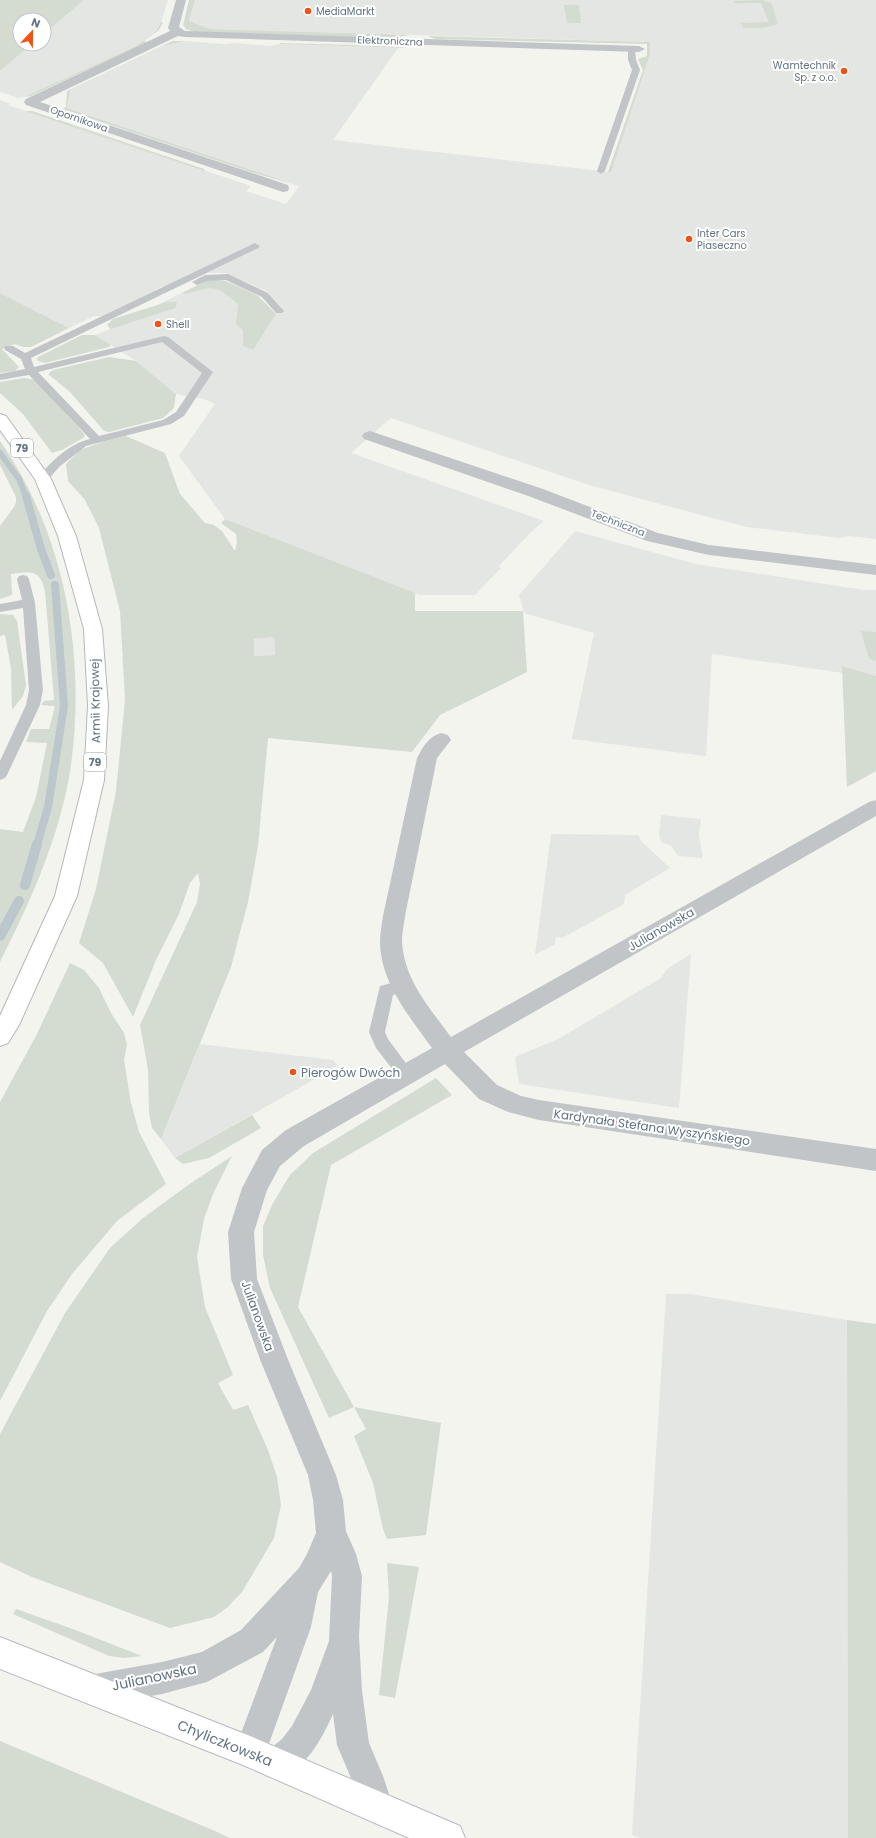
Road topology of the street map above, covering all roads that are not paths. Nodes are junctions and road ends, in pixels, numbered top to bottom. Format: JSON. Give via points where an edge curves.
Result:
{"nodes":[{"id":1,"x":181,"y":0,"type":"edge"},
{"id":2,"x":177,"y":32,"type":"junction"},
{"id":3,"x":635,"y":48,"type":"joint"},
{"id":4,"x":600,"y":171,"type":"dead end"},
{"id":5,"x":283,"y":188,"type":"dead end"},
{"id":6,"x":255,"y":246,"type":"dead end"},
{"id":7,"x":140,"y":302,"type":"junction"},
{"id":8,"x":279,"y":311,"type":"dead end"},
{"id":9,"x":9,"y":348,"type":"dead end"},
{"id":10,"x":25,"y":357,"type":"junction"},
{"id":11,"x":31,"y":371,"type":"junction"},
{"id":12,"x":0,"y":377,"type":"edge"},
{"id":13,"x":0,"y":419,"type":"edge"},
{"id":14,"x":370,"y":436,"type":"dead end"},
{"id":15,"x":96,"y":439,"type":"junction"},
{"id":16,"x":43,"y":479,"type":"junction"},
{"id":17,"x":876,"y":570,"type":"edge"},
{"id":18,"x":23,"y":579,"type":"dead end"},
{"id":19,"x":30,"y":603,"type":"junction"},
{"id":20,"x":0,"y":608,"type":"edge"},
{"id":21,"x":441,"y":740,"type":"dead end"},
{"id":22,"x":0,"y":775,"type":"edge"},
{"id":23,"x":876,"y":807,"type":"edge"},
{"id":24,"x":403,"y":986,"type":"junction"},
{"id":25,"x":0,"y":1036,"type":"edge"},
{"id":26,"x":447,"y":1050,"type":"junction"},
{"id":27,"x":406,"y":1074,"type":"junction"},
{"id":28,"x":876,"y":1160,"type":"edge"},
{"id":29,"x":331,"y":1533,"type":"junction"},
{"id":30,"x":304,"y":1585,"type":"junction"},
{"id":31,"x":344,"y":1636,"type":"junction"},
{"id":32,"x":0,"y":1653,"type":"edge"},
{"id":33,"x":95,"y":1690,"type":"junction"},
{"id":34,"x":263,"y":1758,"type":"junction"},
{"id":35,"x":376,"y":1806,"type":"junction"},
{"id":36,"x":448,"y":1838,"type":"edge"}],
"edges":[{"from":1,"to":2,"type":"street","via":[[172,28]]},
{"from":2,"to":3,"type":"street","name":"Elektroniczna","via":[[199,35]]},
{"from":2,"to":5,"type":"street","name":"Opornikowa","via":[[30,102]]},
{"from":3,"to":4,"type":"lane","via":[[632,60],[636,70]]},
{"from":6,"to":7,"type":"lane"},
{"from":7,"to":8,"type":"lane","via":[[161,299],[205,278],[217,276],[237,281],[265,295]]},
{"from":7,"to":10,"type":"lane"},
{"from":9,"to":10,"type":"lane"},
{"from":10,"to":11,"type":"lane"},
{"from":11,"to":12,"type":"lane"},
{"from":11,"to":15,"type":"lane"},
{"from":11,"to":15,"type":"lane","via":[[164,339],[208,372],[180,414],[167,422]]},
{"from":13,"to":16,"type":"main road","name":"Armii Krajowej","number":"79"},
{"from":14,"to":17,"type":"street","name":"Techniczna","via":[[537,493],[653,537],[709,550]]},
{"from":15,"to":16,"type":"lane","via":[[73,450]]},
{"from":16,"to":25,"type":"main road","name":"Armii Krajowej","number":"79","via":[[67,536],[93,629],[98,706],[94,780],[66,896],[11,1018]]},
{"from":18,"to":19,"type":"lane"},
{"from":19,"to":20,"type":"lane"},
{"from":19,"to":22,"type":"lane","via":[[36,690],[33,705]]},
{"from":21,"to":24,"type":"street","via":[[433,747],[427,758],[394,916],[391,941],[393,957]]},
{"from":23,"to":26,"type":"street","name":"Julianowska"},
{"from":24,"to":26,"type":"street"},
{"from":24,"to":27,"type":"lane","via":[[386,990],[377,1032],[382,1043]]},
{"from":26,"to":27,"type":"street","name":"Julianowska"},
{"from":26,"to":28,"type":"street","name":"Kardynała Stefana Wyszyńskiego","via":[[488,1092],[517,1105]]},
{"from":27,"to":29,"type":"street","name":"Julianowska","via":[[295,1138],[271,1158],[255,1188],[241,1232],[244,1279],[322,1475],[328,1500]]},
{"from":29,"to":30,"type":"street","name":"Julianowska","via":[[318,1565]]},
{"from":29,"to":31,"type":"street","name":"Julianowska","via":[[341,1554],[347,1576]]},
{"from":30,"to":33,"type":"street","name":"Julianowska","via":[[252,1641],[207,1666],[162,1678]]},
{"from":30,"to":34,"type":"street","name":"Julianowska","via":[[301,1607]]},
{"from":31,"to":34,"type":"street","name":"Julianowska","via":[[317,1717],[295,1748]]},
{"from":31,"to":35,"type":"street","name":"Julianowska","via":[[346,1691],[353,1745],[367,1776]]},
{"from":32,"to":33,"type":"main road","name":"Chyliczkowska"},
{"from":33,"to":34,"type":"main road","name":"Chyliczkowska"},
{"from":34,"to":35,"type":"main road","name":"Chyliczkowska"},
{"from":35,"to":36,"type":"main road","name":"Chyliczkowska"}]}
